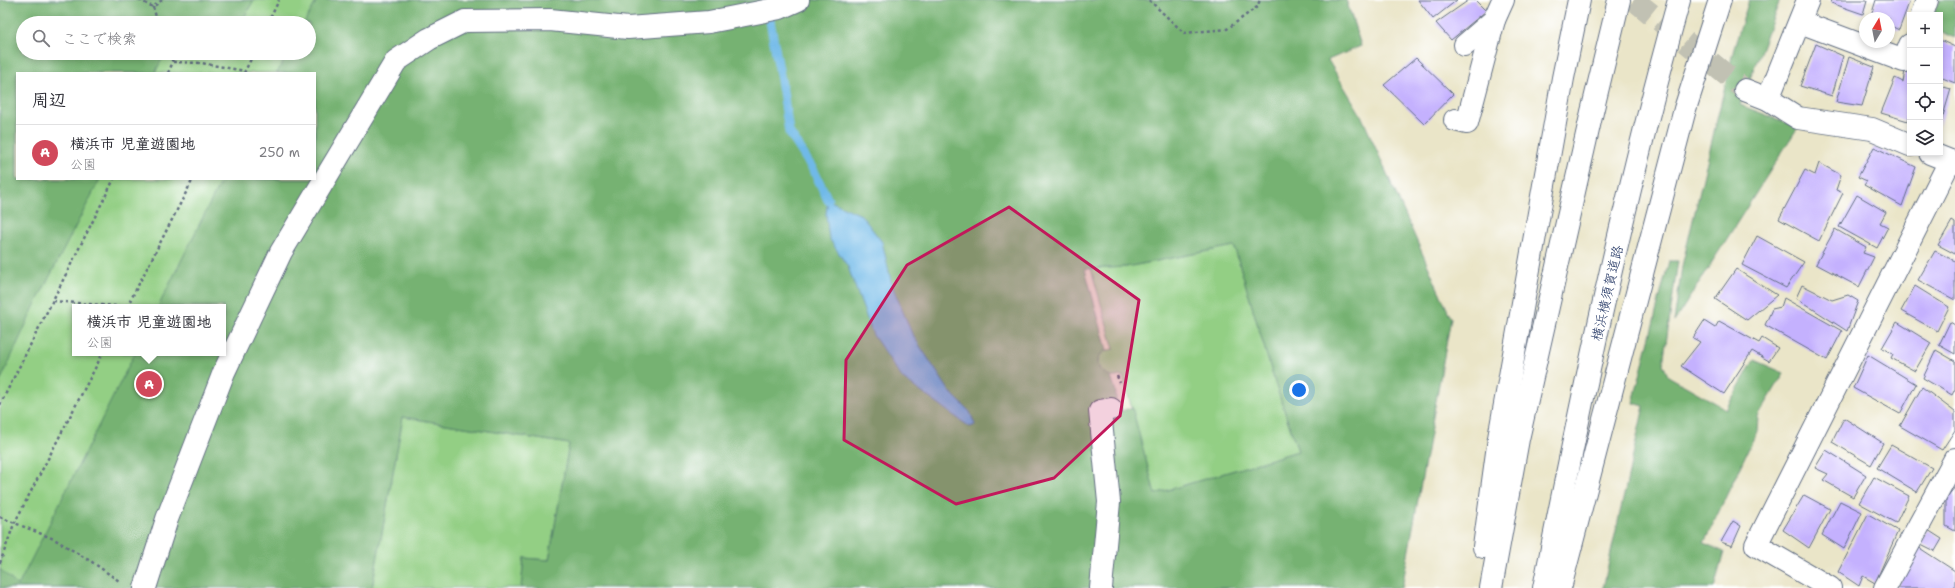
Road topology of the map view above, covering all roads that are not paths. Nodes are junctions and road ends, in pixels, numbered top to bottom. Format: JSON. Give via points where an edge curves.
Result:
{"nodes":[{"id":1,"x":798,"y":0,"type":"edge"},
{"id":2,"x":1503,"y":0,"type":"edge"},
{"id":3,"x":1579,"y":0,"type":"edge"},
{"id":4,"x":1619,"y":0,"type":"edge"},
{"id":5,"x":1679,"y":0,"type":"edge"},
{"id":6,"x":1720,"y":0,"type":"edge"},
{"id":7,"x":1808,"y":0,"type":"edge"},
{"id":8,"x":1927,"y":0,"type":"edge"},
{"id":9,"x":1923,"y":12,"type":"edge"},
{"id":10,"x":1494,"y":20,"type":"junction"},
{"id":11,"x":1800,"y":22,"type":"junction"},
{"id":12,"x":1466,"y":45,"type":"dead end"},
{"id":13,"x":1909,"y":48,"type":"edge"},
{"id":14,"x":1745,"y":90,"type":"tunnel mouth"},
{"id":15,"x":1768,"y":99,"type":"junction"},
{"id":16,"x":1455,"y":120,"type":"dead end"},
{"id":17,"x":1907,"y":144,"type":"edge"},
{"id":18,"x":1937,"y":156,"type":"edge"},
{"id":19,"x":1952,"y":162,"type":"edge"},
{"id":20,"x":1111,"y":409,"type":"dead end"},
{"id":21,"x":1955,"y":459,"type":"edge"},
{"id":22,"x":145,"y":588,"type":"edge"},
{"id":23,"x":1101,"y":588,"type":"edge"},
{"id":24,"x":1479,"y":588,"type":"edge"},
{"id":25,"x":1491,"y":588,"type":"edge"},
{"id":26,"x":1544,"y":588,"type":"edge"},
{"id":27,"x":1560,"y":588,"type":"edge"},
{"id":28,"x":1830,"y":588,"type":"edge"},
{"id":29,"x":1885,"y":588,"type":"edge"}],
"edges":[{"from":1,"to":22,"type":"main road","via":[[780,8],[709,22],[628,28],[550,20],[465,21],[429,39],[396,61],[278,259],[224,372],[167,519]]},
{"from":2,"to":10,"type":"main road"},
{"from":3,"to":24,"type":"main road","via":[[1499,438]]},
{"from":4,"to":25,"type":"main road","via":[[1518,439]]},
{"from":5,"to":26,"type":"main road","name":"横浜横須賀道路","via":[[1648,112],[1570,455]]},
{"from":6,"to":27,"type":"main road","via":[[1685,109]]},
{"from":7,"to":11,"type":"main road"},
{"from":8,"to":9,"type":"main road"},
{"from":10,"to":12,"type":"main road"},
{"from":10,"to":16,"type":"main road","via":[[1467,123]]},
{"from":11,"to":13,"type":"main road","via":[[1904,61]]},
{"from":11,"to":15,"type":"main road"},
{"from":14,"to":15,"type":"main road"},
{"from":15,"to":17,"type":"main road","via":[[1798,118],[1872,129]]},
{"from":18,"to":19,"type":"main road"},
{"from":19,"to":28,"type":"main road","via":[[1756,545]]},
{"from":20,"to":23,"type":"main road","via":[[1100,411],[1109,502]]},
{"from":21,"to":29,"type":"main road"}]}
